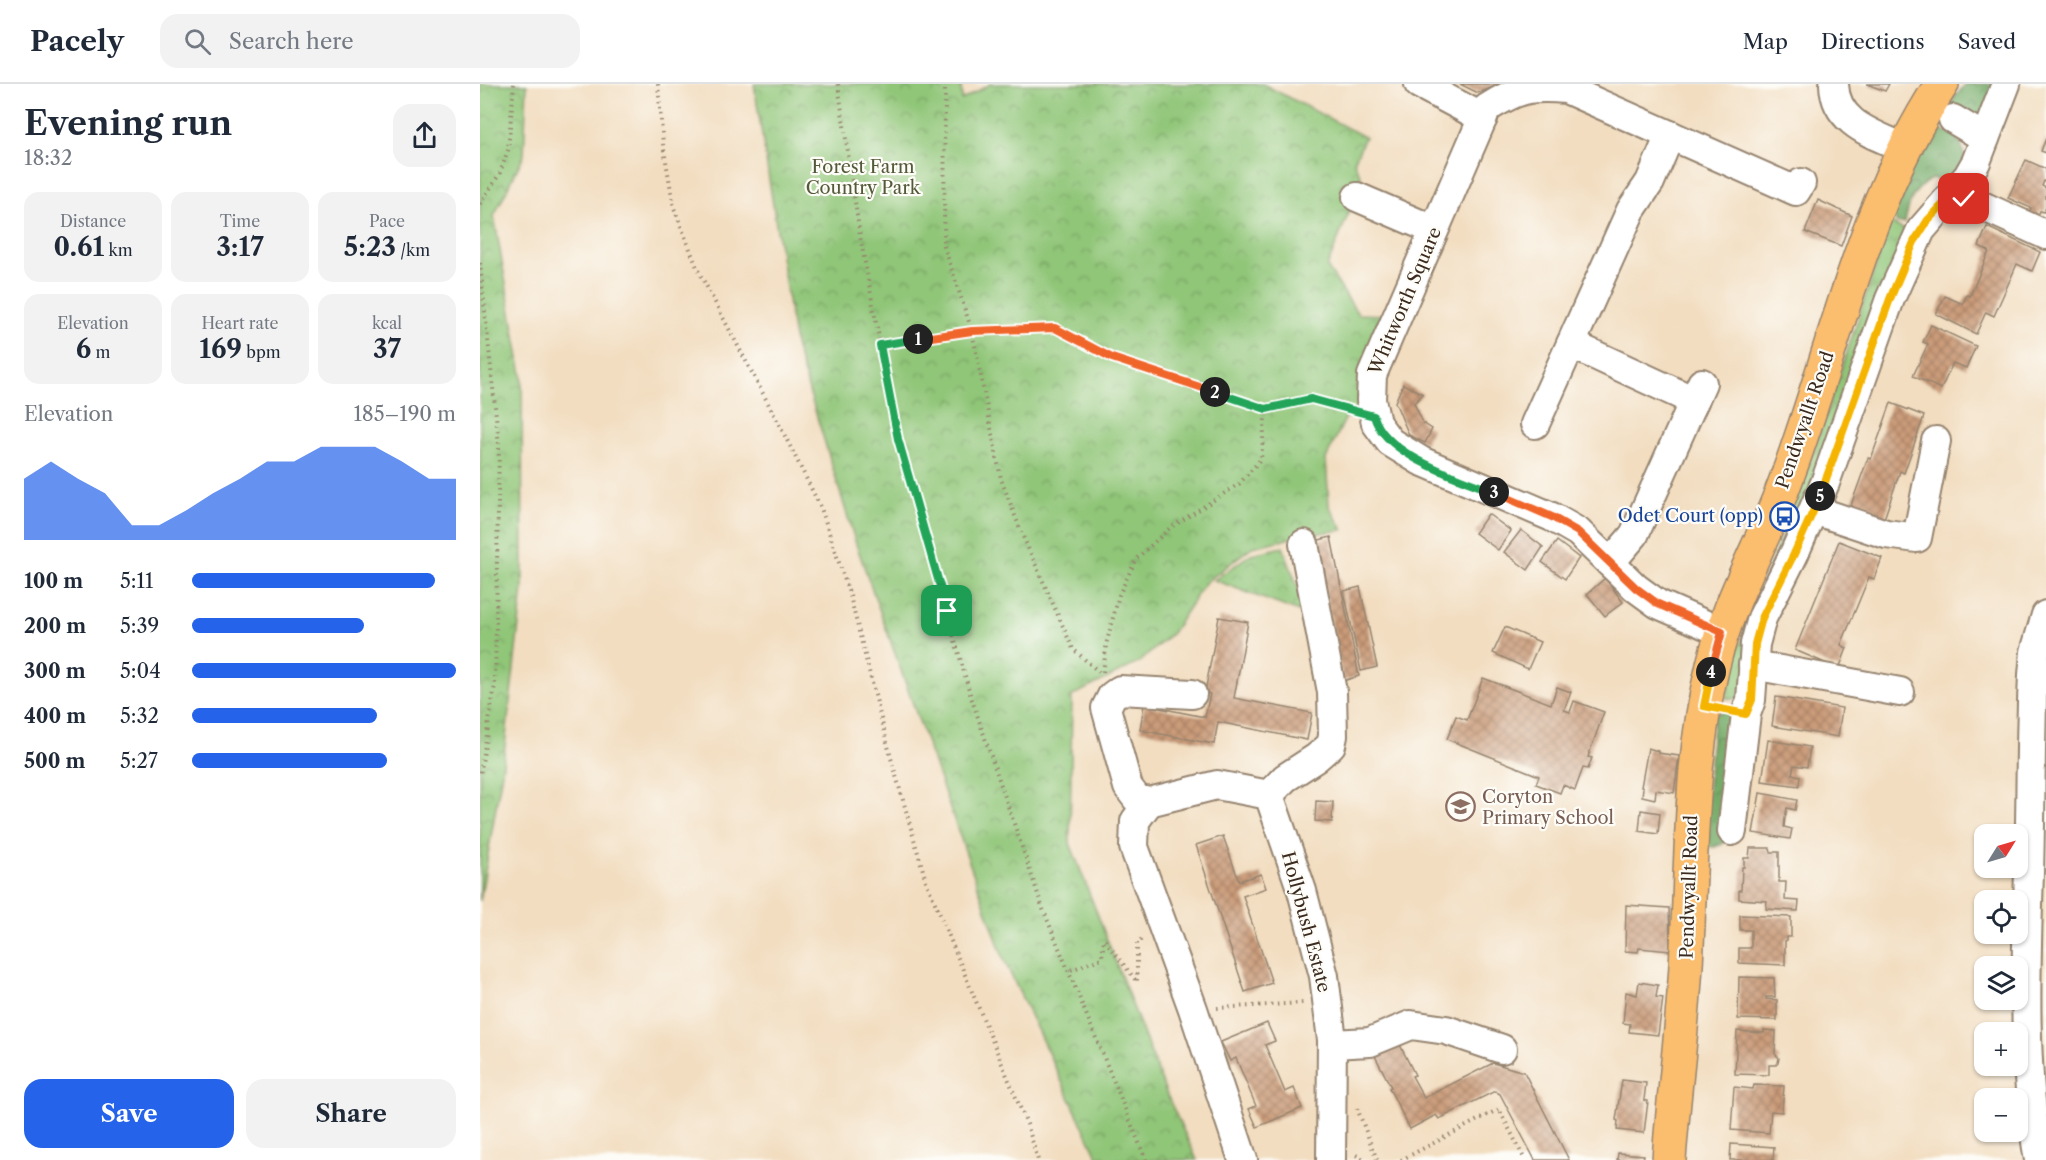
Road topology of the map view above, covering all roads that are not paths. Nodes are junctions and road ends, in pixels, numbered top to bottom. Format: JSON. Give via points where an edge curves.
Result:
{"nodes":[{"id":1,"x":1419,"y":84,"type":"edge"},
{"id":2,"x":1834,"y":84,"type":"edge"},
{"id":3,"x":1942,"y":84,"type":"edge"},
{"id":4,"x":2006,"y":84,"type":"edge"},
{"id":5,"x":1483,"y":118,"type":"junction"},
{"id":6,"x":1953,"y":119,"type":"dead end"},
{"id":7,"x":1670,"y":135,"type":"junction"},
{"id":8,"x":1985,"y":138,"type":"junction"},
{"id":9,"x":1904,"y":148,"type":"junction"},
{"id":10,"x":1800,"y":183,"type":"dead end"},
{"id":11,"x":1954,"y":193,"type":"junction"},
{"id":12,"x":1357,"y":197,"type":"dead end"},
{"id":13,"x":1434,"y":231,"type":"junction"},
{"id":14,"x":2046,"y":235,"type":"edge"},
{"id":15,"x":1571,"y":344,"type":"junction"},
{"id":16,"x":1535,"y":424,"type":"dead end"},
{"id":17,"x":1936,"y":441,"type":"dead end"},
{"id":18,"x":1814,"y":510,"type":"junction"},
{"id":19,"x":1304,"y":544,"type":"dead end"},
{"id":20,"x":1610,"y":563,"type":"junction"},
{"id":21,"x":2046,"y":615,"type":"edge"},
{"id":22,"x":1722,"y":632,"type":"junction"},
{"id":23,"x":1753,"y":664,"type":"junction"},
{"id":24,"x":1900,"y":692,"type":"dead end"},
{"id":25,"x":1192,"y":694,"type":"dead end"},
{"id":26,"x":1704,"y":706,"type":"junction"},
{"id":27,"x":1746,"y":714,"type":"junction"},
{"id":28,"x":1269,"y":795,"type":"junction"},
{"id":29,"x":1149,"y":802,"type":"junction"},
{"id":30,"x":1732,"y":831,"type":"dead end"},
{"id":31,"x":2037,"y":927,"type":"edge"},
{"id":32,"x":1332,"y":1044,"type":"junction"},
{"id":33,"x":1502,"y":1049,"type":"dead end"},
{"id":34,"x":1243,"y":1160,"type":"edge"},
{"id":35,"x":1331,"y":1160,"type":"edge"},
{"id":36,"x":1669,"y":1160,"type":"edge"},
{"id":37,"x":2039,"y":1160,"type":"edge"}],
"edges":[{"from":1,"to":5,"type":"street"},
{"from":2,"to":9,"type":"street","via":[[1834,93],[1847,118]]},
{"from":3,"to":9,"type":"main road","name":"Pendwyallt Road"},
{"from":4,"to":8,"type":"street"},
{"from":5,"to":7,"type":"street","name":"Whitworth Square","via":[[1487,108],[1505,97],[1534,87],[1566,89]]},
{"from":5,"to":13,"type":"street","name":"Whitworth Square"},
{"from":6,"to":8,"type":"street"},
{"from":7,"to":10,"type":"street","name":"Whitworth Square","via":[[1796,191]]},
{"from":7,"to":15,"type":"street","via":[[1650,182],[1631,210]]},
{"from":8,"to":11,"type":"street","via":[[1972,169]]},
{"from":9,"to":22,"type":"main road","name":"Pendwyallt Road","via":[[1864,243],[1791,467]]},
{"from":11,"to":14,"type":"street"},
{"from":11,"to":18,"type":"street","via":[[1928,220],[1914,242]]},
{"from":12,"to":13,"type":"street"},
{"from":13,"to":20,"type":"street","name":"Whitworth Square","via":[[1372,375],[1371,400],[1376,423],[1390,442],[1421,461],[1578,532]]},
{"from":15,"to":16,"type":"street"},
{"from":15,"to":20,"type":"street","via":[[1698,392],[1634,535]]},
{"from":17,"to":18,"type":"street","via":[[1917,538],[1886,534]]},
{"from":18,"to":23,"type":"street","via":[[1762,618]]},
{"from":19,"to":28,"type":"street","via":[[1332,692],[1333,736],[1331,745],[1285,778]]},
{"from":20,"to":22,"type":"street","name":"Whitworth Square","via":[[1658,604]]},
{"from":21,"to":31,"type":"street","via":[[2033,675]]},
{"from":22,"to":26,"type":"main road","name":"Pendwyallt Road"},
{"from":23,"to":24,"type":"street"},
{"from":23,"to":27,"type":"street","via":[[1752,700]]},
{"from":25,"to":29,"type":"street","via":[[1120,690],[1106,708],[1128,787],[1137,799]]},
{"from":26,"to":27,"type":"street"},
{"from":26,"to":36,"type":"main road","name":"Pendwyallt Road","via":[[1696,765],[1684,1003]]},
{"from":27,"to":30,"type":"street"},
{"from":28,"to":29,"type":"street","via":[[1217,785]]},
{"from":28,"to":32,"type":"street","name":"Hollybush Estate","via":[[1302,891],[1324,976]]},
{"from":29,"to":34,"type":"street","via":[[1135,821],[1134,847]]},
{"from":31,"to":37,"type":"street","via":[[2028,1058]]},
{"from":32,"to":33,"type":"street","via":[[1370,1042],[1412,1025],[1446,1030]]},
{"from":32,"to":35,"type":"street","name":"Hollybush Estate"}]}
